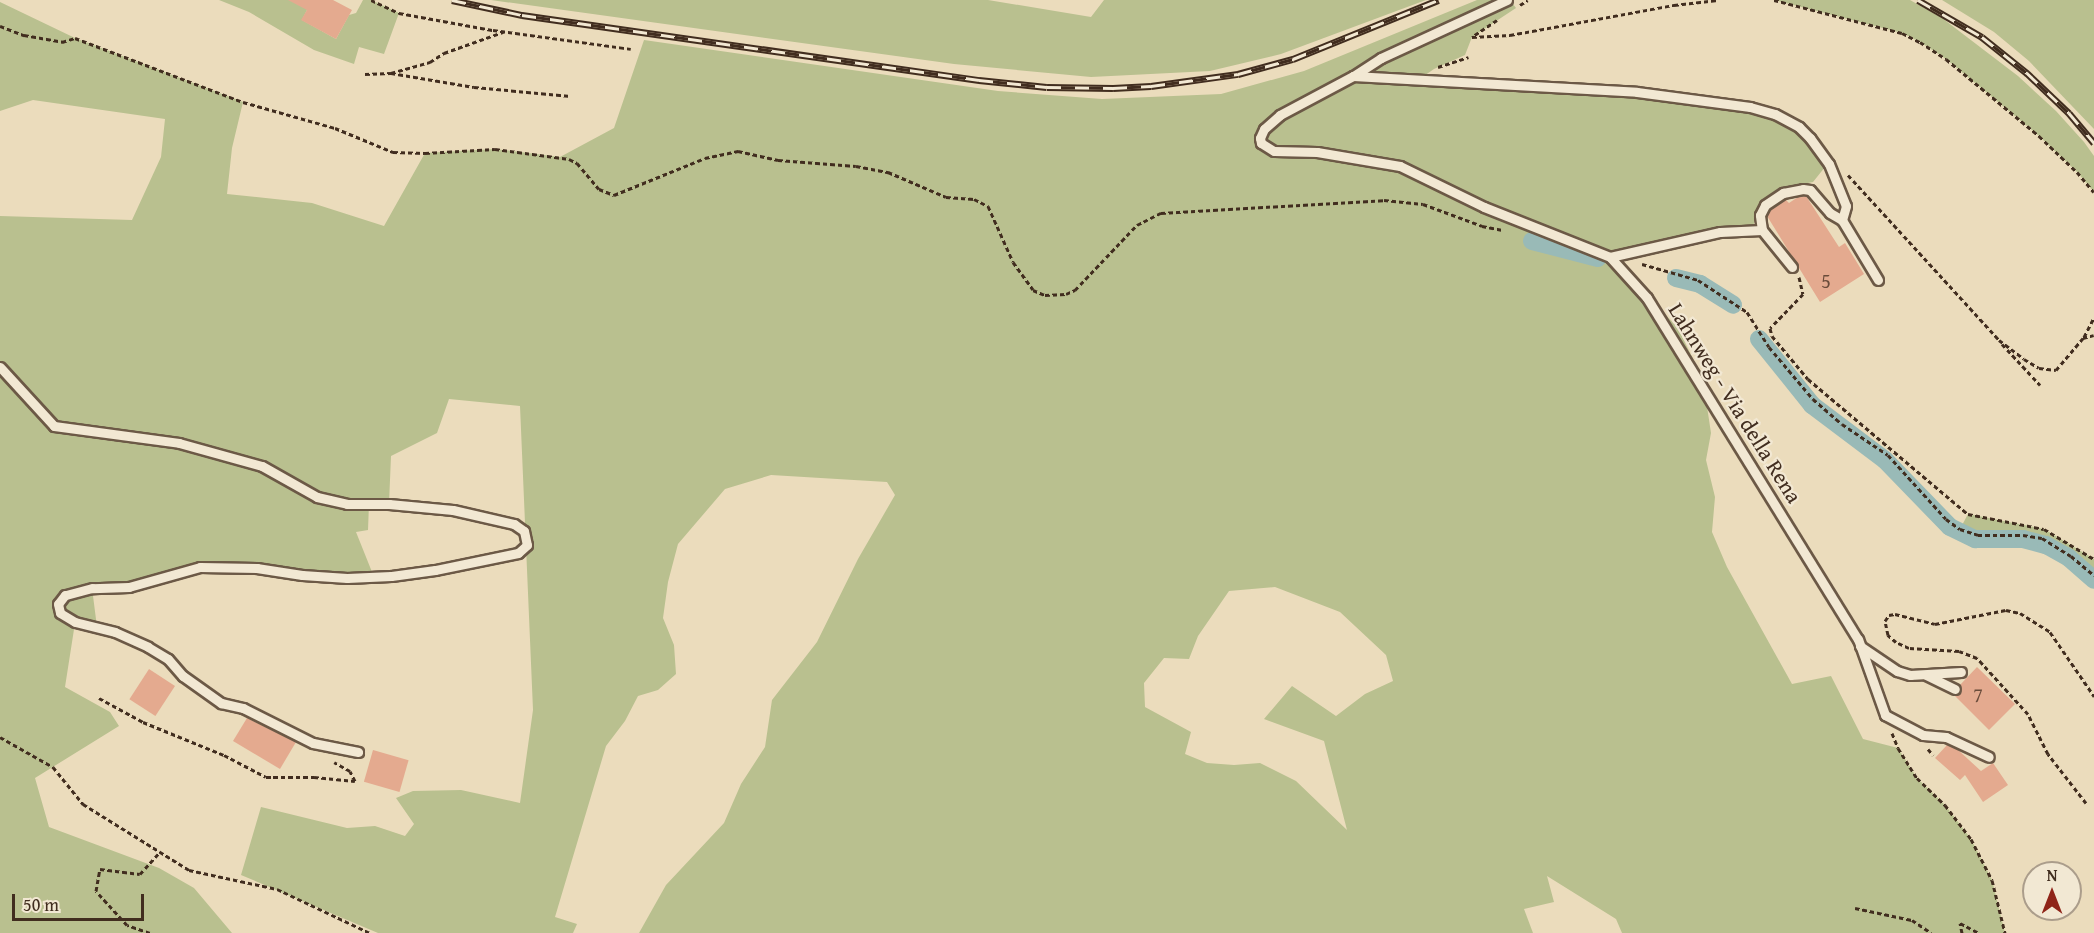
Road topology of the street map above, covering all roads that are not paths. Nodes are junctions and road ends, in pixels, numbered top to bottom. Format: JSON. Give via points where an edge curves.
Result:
{"nodes":[{"id":1,"x":1508,"y":0,"type":"edge"},
{"id":2,"x":1353,"y":76,"type":"junction"},
{"id":3,"x":1842,"y":220,"type":"junction"},
{"id":4,"x":1762,"y":230,"type":"junction"},
{"id":5,"x":1610,"y":257,"type":"junction"},
{"id":6,"x":1792,"y":267,"type":"road end"},
{"id":7,"x":1878,"y":280,"type":"dead end"},
{"id":8,"x":0,"y":367,"type":"edge"},
{"id":9,"x":1860,"y":646,"type":"junction"},
{"id":10,"x":1961,"y":672,"type":"dead end"},
{"id":11,"x":1924,"y":674,"type":"junction"},
{"id":12,"x":1955,"y":689,"type":"dead end"},
{"id":13,"x":358,"y":752,"type":"dead end"},
{"id":14,"x":1989,"y":757,"type":"dead end"}],
"edges":[{"from":1,"to":2,"type":"lane","via":[[1381,58]]},
{"from":2,"to":3,"type":"lane","via":[[1637,92],[1775,114],[1799,127],[1829,164],[1846,206]]},
{"from":2,"to":5,"type":"lane","via":[[1280,115],[1264,129],[1261,143],[1274,151],[1317,152],[1400,166],[1484,207]]},
{"from":3,"to":4,"type":"lane","via":[[1830,213],[1810,190],[1803,189],[1784,193],[1765,205],[1760,215]]},
{"from":3,"to":7,"type":"lane"},
{"from":4,"to":5,"type":"lane","via":[[1720,232]]},
{"from":4,"to":6,"type":"lane"},
{"from":5,"to":9,"type":"lane","name":"Lahnweg - Via della Rena","via":[[1647,298]]},
{"from":8,"to":13,"type":"lane","via":[[54,426],[179,443],[262,466],[317,497],[346,504],[453,510],[514,524],[524,531],[527,545],[518,554],[435,570],[347,578],[257,568],[200,567],[129,587],[83,590],[65,595],[58,604],[60,613],[75,622],[148,646],[221,703],[243,708],[313,743]]},
{"from":9,"to":11,"type":"lane","via":[[1897,671]]},
{"from":9,"to":14,"type":"lane","name":"Lahnweg - Via della Rena","via":[[1886,715],[1923,735],[1946,737]]},
{"from":10,"to":11,"type":"lane"},
{"from":11,"to":12,"type":"lane"}]}
